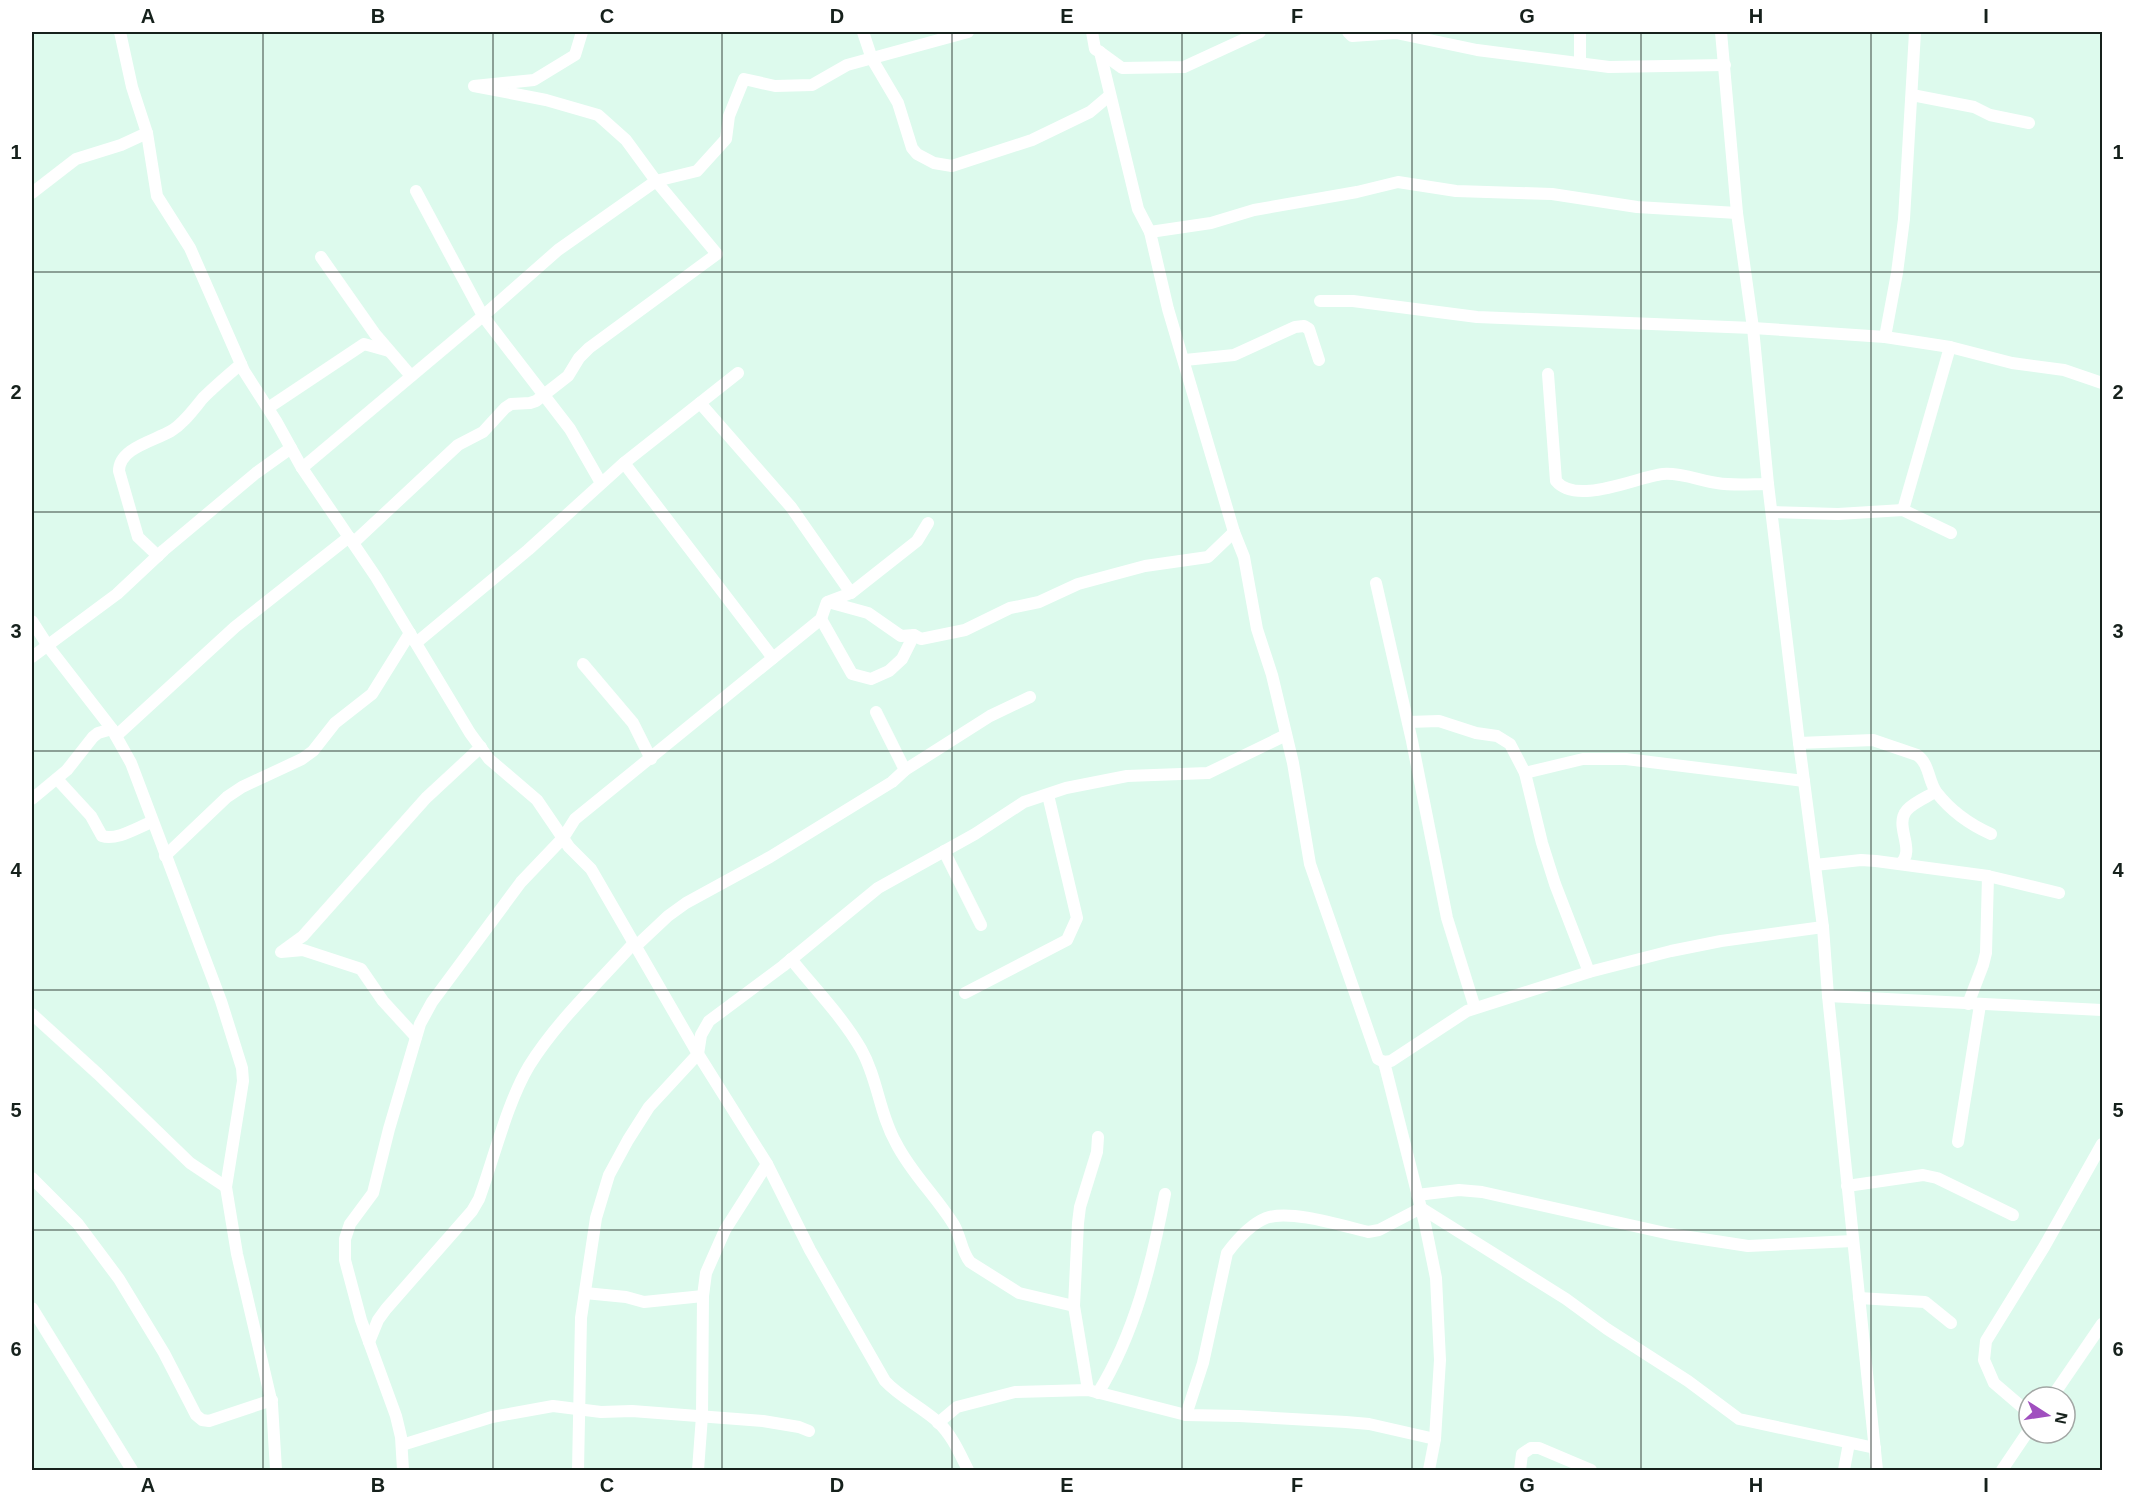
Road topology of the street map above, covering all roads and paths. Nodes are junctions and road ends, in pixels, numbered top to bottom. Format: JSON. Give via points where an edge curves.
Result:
{"nodes":[{"id":1,"x":120,"y":32,"type":"edge"},
{"id":2,"x":582,"y":32,"type":"edge"},
{"id":3,"x":863,"y":32,"type":"edge"},
{"id":4,"x":968,"y":32,"type":"edge"},
{"id":5,"x":1092,"y":32,"type":"edge"},
{"id":6,"x":1260,"y":32,"type":"edge"},
{"id":7,"x":1348,"y":32,"type":"edge"},
{"id":8,"x":1580,"y":32,"type":"edge"},
{"id":9,"x":1721,"y":32,"type":"edge"},
{"id":10,"x":1916,"y":32,"type":"edge"},
{"id":11,"x":1100,"y":52,"type":"junction"},
{"id":12,"x":872,"y":58,"type":"junction"},
{"id":13,"x":1580,"y":63,"type":"junction"},
{"id":14,"x":1725,"y":65,"type":"junction"},
{"id":15,"x":1912,"y":95,"type":"junction"},
{"id":16,"x":1109,"y":96,"type":"junction"},
{"id":17,"x":2029,"y":123,"type":"dead end"},
{"id":18,"x":147,"y":133,"type":"junction"},
{"id":19,"x":656,"y":181,"type":"junction"},
{"id":20,"x":416,"y":191,"type":"dead end"},
{"id":21,"x":32,"y":193,"type":"edge"},
{"id":22,"x":1737,"y":213,"type":"junction"},
{"id":23,"x":1150,"y":232,"type":"junction"},
{"id":24,"x":321,"y":257,"type":"dead end"},
{"id":25,"x":1320,"y":301,"type":"dead end"},
{"id":26,"x":483,"y":316,"type":"junction"},
{"id":27,"x":1753,"y":328,"type":"junction"},
{"id":28,"x":1885,"y":337,"type":"junction"},
{"id":29,"x":1950,"y":347,"type":"junction"},
{"id":30,"x":389,"y":351,"type":"junction"},
{"id":31,"x":1185,"y":360,"type":"junction"},
{"id":32,"x":1319,"y":360,"type":"dead end"},
{"id":33,"x":241,"y":364,"type":"junction"},
{"id":34,"x":738,"y":373,"type":"dead end"},
{"id":35,"x":1548,"y":374,"type":"dead end"},
{"id":36,"x":411,"y":376,"type":"junction"},
{"id":37,"x":2103,"y":383,"type":"edge"},
{"id":38,"x":543,"y":396,"type":"junction"},
{"id":39,"x":700,"y":403,"type":"junction"},
{"id":40,"x":268,"y":408,"type":"junction"},
{"id":41,"x":291,"y":448,"type":"junction"},
{"id":42,"x":624,"y":463,"type":"junction"},
{"id":43,"x":302,"y":468,"type":"junction"},
{"id":44,"x":602,"y":483,"type":"junction"},
{"id":45,"x":1768,"y":484,"type":"junction"},
{"id":46,"x":1903,"y":510,"type":"junction"},
{"id":47,"x":1772,"y":512,"type":"junction"},
{"id":48,"x":928,"y":523,"type":"dead end"},
{"id":49,"x":1234,"y":532,"type":"junction"},
{"id":50,"x":1952,"y":533,"type":"dead end"},
{"id":51,"x":351,"y":540,"type":"junction"},
{"id":52,"x":158,"y":556,"type":"junction"},
{"id":53,"x":1376,"y":583,"type":"dead end"},
{"id":54,"x":851,"y":593,"type":"junction"},
{"id":55,"x":827,"y":602,"type":"junction"},
{"id":56,"x":820,"y":619,"type":"junction"},
{"id":57,"x":32,"y":621,"type":"edge"},
{"id":58,"x":914,"y":635,"type":"junction"},
{"id":59,"x":413,"y":638,"type":"junction"},
{"id":60,"x":47,"y":645,"type":"junction"},
{"id":61,"x":32,"y":657,"type":"edge"},
{"id":62,"x":773,"y":658,"type":"junction"},
{"id":63,"x":583,"y":664,"type":"dead end"},
{"id":64,"x":1030,"y":697,"type":"dead end"},
{"id":65,"x":876,"y":712,"type":"dead end"},
{"id":66,"x":1408,"y":722,"type":"junction"},
{"id":67,"x":114,"y":732,"type":"junction"},
{"id":68,"x":1286,"y":735,"type":"junction"},
{"id":69,"x":1799,"y":743,"type":"junction"},
{"id":70,"x":481,"y":747,"type":"junction"},
{"id":71,"x":651,"y":759,"type":"junction"},
{"id":72,"x":905,"y":770,"type":"junction"},
{"id":73,"x":1525,"y":773,"type":"junction"},
{"id":74,"x":57,"y":779,"type":"junction"},
{"id":75,"x":1804,"y":781,"type":"junction"},
{"id":76,"x":1935,"y":792,"type":"junction"},
{"id":77,"x":1048,"y":795,"type":"junction"},
{"id":78,"x":32,"y":800,"type":"edge"},
{"id":79,"x":153,"y":822,"type":"junction"},
{"id":80,"x":1991,"y":834,"type":"dead end"},
{"id":81,"x":563,"y":838,"type":"junction"},
{"id":82,"x":944,"y":851,"type":"junction"},
{"id":83,"x":165,"y":856,"type":"junction"},
{"id":84,"x":1900,"y":864,"type":"junction"},
{"id":85,"x":1815,"y":865,"type":"junction"},
{"id":86,"x":1988,"y":876,"type":"junction"},
{"id":87,"x":2059,"y":893,"type":"dead end"},
{"id":88,"x":981,"y":925,"type":"dead end"},
{"id":89,"x":1823,"y":927,"type":"junction"},
{"id":90,"x":634,"y":945,"type":"junction"},
{"id":91,"x":790,"y":959,"type":"junction"},
{"id":92,"x":1589,"y":972,"type":"junction"},
{"id":93,"x":965,"y":993,"type":"dead end"},
{"id":94,"x":1828,"y":996,"type":"junction"},
{"id":95,"x":1974,"y":1004,"type":"junction"},
{"id":96,"x":1475,"y":1008,"type":"junction"},
{"id":97,"x":2103,"y":1010,"type":"edge"},
{"id":98,"x":32,"y":1014,"type":"edge"},
{"id":99,"x":416,"y":1037,"type":"junction"},
{"id":100,"x":698,"y":1054,"type":"junction"},
{"id":101,"x":1384,"y":1062,"type":"junction"},
{"id":102,"x":1098,"y":1137,"type":"dead end"},
{"id":103,"x":1958,"y":1142,"type":"dead end"},
{"id":104,"x":2103,"y":1144,"type":"edge"},
{"id":105,"x":767,"y":1164,"type":"junction"},
{"id":106,"x":32,"y":1178,"type":"edge"},
{"id":107,"x":1847,"y":1186,"type":"junction"},
{"id":108,"x":226,"y":1187,"type":"junction"},
{"id":109,"x":1165,"y":1194,"type":"dead end"},
{"id":110,"x":1417,"y":1195,"type":"junction"},
{"id":111,"x":1420,"y":1208,"type":"junction"},
{"id":112,"x":2013,"y":1215,"type":"dead end"},
{"id":113,"x":1853,"y":1241,"type":"junction"},
{"id":114,"x":585,"y":1293,"type":"junction"},
{"id":115,"x":703,"y":1296,"type":"junction"},
{"id":116,"x":1859,"y":1298,"type":"junction"},
{"id":117,"x":1074,"y":1306,"type":"junction"},
{"id":118,"x":32,"y":1308,"type":"edge"},
{"id":119,"x":1951,"y":1323,"type":"dead end"},
{"id":120,"x":2103,"y":1324,"type":"edge"},
{"id":121,"x":369,"y":1342,"type":"junction"},
{"id":122,"x":2060,"y":1385,"type":"edge"},
{"id":123,"x":1093,"y":1392,"type":"junction"},
{"id":124,"x":272,"y":1400,"type":"junction"},
{"id":125,"x":2017,"y":1403,"type":"edge"},
{"id":126,"x":580,"y":1408,"type":"junction"},
{"id":127,"x":1186,"y":1415,"type":"junction"},
{"id":128,"x":702,"y":1416,"type":"junction"},
{"id":129,"x":938,"y":1423,"type":"junction"},
{"id":130,"x":809,"y":1431,"type":"dead end"},
{"id":131,"x":1435,"y":1439,"type":"junction"},
{"id":132,"x":1849,"y":1443,"type":"junction"},
{"id":133,"x":2019,"y":1445,"type":"edge"},
{"id":134,"x":402,"y":1446,"type":"junction"},
{"id":135,"x":1875,"y":1448,"type":"junction"},
{"id":136,"x":132,"y":1470,"type":"edge"},
{"id":137,"x":276,"y":1470,"type":"edge"},
{"id":138,"x":403,"y":1470,"type":"edge"},
{"id":139,"x":578,"y":1470,"type":"edge"},
{"id":140,"x":698,"y":1470,"type":"edge"},
{"id":141,"x":968,"y":1470,"type":"edge"},
{"id":142,"x":1429,"y":1470,"type":"edge"},
{"id":143,"x":1520,"y":1470,"type":"edge"},
{"id":144,"x":1590,"y":1470,"type":"edge"},
{"id":145,"x":1844,"y":1470,"type":"edge"},
{"id":146,"x":1877,"y":1470,"type":"edge"},
{"id":147,"x":2001,"y":1470,"type":"edge"}],
"edges":[{"from":1,"to":18,"type":"street"},
{"from":2,"to":19,"type":"street","via":[[575,55],[534,80],[474,86],[598,115],[626,140]]},
{"from":3,"to":12,"type":"street"},
{"from":4,"to":12,"type":"street"},
{"from":5,"to":11,"type":"street","via":[[1095,49]]},
{"from":6,"to":11,"type":"street","via":[[1184,67],[1122,68]]},
{"from":7,"to":13,"type":"street","via":[[1352,36],[1396,33],[1477,50]]},
{"from":8,"to":13,"type":"street"},
{"from":9,"to":14,"type":"street"},
{"from":10,"to":15,"type":"street"},
{"from":11,"to":16,"type":"street"},
{"from":12,"to":16,"type":"street","via":[[898,103],[912,148],[934,164],[952,166],[1032,140],[1090,112]]},
{"from":12,"to":19,"type":"street","via":[[847,65],[812,85],[775,86],[744,79],[729,116],[726,139],[697,171]]},
{"from":13,"to":14,"type":"street","via":[[1609,67]]},
{"from":14,"to":22,"type":"street"},
{"from":15,"to":17,"type":"street"},
{"from":15,"to":28,"type":"street","via":[[1904,219]]},
{"from":16,"to":23,"type":"street","via":[[1137,209]]},
{"from":18,"to":21,"type":"street","via":[[76,159]]},
{"from":18,"to":33,"type":"street","via":[[157,196],[190,248]]},
{"from":19,"to":26,"type":"street","via":[[558,250]]},
{"from":19,"to":38,"type":"street","via":[[717,254],[590,348],[568,376]]},
{"from":20,"to":26,"type":"street"},
{"from":22,"to":23,"type":"street","via":[[1637,207],[1552,194],[1456,191],[1398,182],[1254,210],[1211,223]]},
{"from":22,"to":27,"type":"street"},
{"from":23,"to":31,"type":"street"},
{"from":24,"to":30,"type":"street"},
{"from":25,"to":27,"type":"street","via":[[1353,301],[1477,317]]},
{"from":26,"to":36,"type":"street"},
{"from":26,"to":38,"type":"street"},
{"from":27,"to":28,"type":"street"},
{"from":27,"to":45,"type":"street"},
{"from":28,"to":29,"type":"street"},
{"from":29,"to":37,"type":"street","via":[[2012,363],[2064,370]]},
{"from":29,"to":46,"type":"street"},
{"from":30,"to":36,"type":"street"},
{"from":30,"to":40,"type":"street","via":[[364,344]]},
{"from":31,"to":32,"type":"street","via":[[1234,355],[1304,326],[1309,329]]},
{"from":31,"to":49,"type":"street"},
{"from":33,"to":40,"type":"street"},
{"from":33,"to":52,"type":"street","via":[[183,422],[124,455],[119,463],[138,537]]},
{"from":34,"to":39,"type":"street"},
{"from":35,"to":45,"type":"street","via":[[1556,481],[1561,486],[1586,490],[1612,488],[1665,473],[1720,484]]},
{"from":36,"to":43,"type":"street"},
{"from":38,"to":44,"type":"street","via":[[570,429]]},
{"from":38,"to":51,"type":"street","via":[[530,403],[510,404],[483,432],[458,445]]},
{"from":39,"to":42,"type":"street"},
{"from":39,"to":54,"type":"street","via":[[791,507]]},
{"from":40,"to":41,"type":"street"},
{"from":41,"to":43,"type":"street"},
{"from":41,"to":52,"type":"street"},
{"from":42,"to":44,"type":"street"},
{"from":42,"to":62,"type":"street"},
{"from":43,"to":51,"type":"street"},
{"from":44,"to":59,"type":"street","via":[[528,550]]},
{"from":45,"to":47,"type":"street"},
{"from":46,"to":47,"type":"street","via":[[1838,514]]},
{"from":46,"to":50,"type":"street"},
{"from":47,"to":69,"type":"street"},
{"from":48,"to":54,"type":"street","via":[[917,542]]},
{"from":49,"to":58,"type":"street","via":[[1208,557],[1144,566],[1078,584],[1039,602],[1010,608],[965,630],[921,639]]},
{"from":49,"to":68,"type":"street","via":[[1244,557],[1257,629]]},
{"from":51,"to":59,"type":"street"},
{"from":51,"to":67,"type":"street","via":[[235,627]]},
{"from":52,"to":60,"type":"street","via":[[117,594]]},
{"from":53,"to":66,"type":"street"},
{"from":54,"to":55,"type":"street"},
{"from":55,"to":56,"type":"street"},
{"from":55,"to":58,"type":"street","via":[[868,613],[901,636]]},
{"from":56,"to":58,"type":"street","via":[[852,674],[870,679],[889,671],[902,659]]},
{"from":56,"to":62,"type":"street"},
{"from":57,"to":60,"type":"street"},
{"from":59,"to":70,"type":"street"},
{"from":59,"to":83,"type":"street","via":[[372,694],[342,716],[313,751],[242,787]]},
{"from":60,"to":61,"type":"street"},
{"from":60,"to":67,"type":"street"},
{"from":62,"to":71,"type":"street"},
{"from":63,"to":71,"type":"street","via":[[633,723]]},
{"from":64,"to":72,"type":"street","via":[[990,716]]},
{"from":65,"to":72,"type":"street"},
{"from":66,"to":73,"type":"street","via":[[1439,720],[1497,736],[1510,744]]},
{"from":66,"to":96,"type":"street","via":[[1447,918]]},
{"from":67,"to":74,"type":"street","via":[[93,737]]},
{"from":67,"to":79,"type":"street"},
{"from":68,"to":77,"type":"street","via":[[1208,773],[1127,776]]},
{"from":68,"to":101,"type":"street","via":[[1310,864],[1378,1059]]},
{"from":69,"to":75,"type":"street"},
{"from":69,"to":76,"type":"street","via":[[1883,742],[1923,759]]},
{"from":70,"to":81,"type":"street","via":[[489,759],[537,800]]},
{"from":70,"to":99,"type":"street","via":[[426,798],[303,936],[281,952],[303,950],[361,969],[383,1002]]},
{"from":71,"to":81,"type":"street","via":[[575,819]]},
{"from":72,"to":90,"type":"street","via":[[892,782],[770,857],[686,903]]},
{"from":73,"to":75,"type":"street","via":[[1583,759],[1626,759]]},
{"from":73,"to":92,"type":"street","via":[[1551,873]]},
{"from":74,"to":78,"type":"street"},
{"from":74,"to":79,"type":"street","via":[[91,816],[105,838]]},
{"from":75,"to":85,"type":"street"},
{"from":76,"to":80,"type":"street","via":[[1971,825]]},
{"from":76,"to":84,"type":"street","via":[[1908,808],[1903,816],[1907,852],[1906,860]]},
{"from":77,"to":82,"type":"street","via":[[1012,808]]},
{"from":77,"to":93,"type":"street","via":[[1077,918],[1066,940]]},
{"from":79,"to":83,"type":"street"},
{"from":81,"to":90,"type":"street","via":[[591,868]]},
{"from":81,"to":99,"type":"street","via":[[521,882],[432,1002]]},
{"from":82,"to":88,"type":"street"},
{"from":82,"to":91,"type":"street","via":[[878,888]]},
{"from":83,"to":108,"type":"street","via":[[243,1068]]},
{"from":84,"to":85,"type":"street","via":[[1861,860]]},
{"from":84,"to":86,"type":"street"},
{"from":85,"to":89,"type":"street"},
{"from":86,"to":87,"type":"street"},
{"from":86,"to":95,"type":"street","via":[[1986,953]]},
{"from":89,"to":92,"type":"street","via":[[1720,940]]},
{"from":89,"to":94,"type":"street"},
{"from":90,"to":100,"type":"street"},
{"from":90,"to":121,"type":"street","via":[[560,1024],[530,1066],[515,1094],[479,1199],[386,1309]]},
{"from":91,"to":100,"type":"street","via":[[709,1021],[700,1035]]},
{"from":91,"to":117,"type":"street","via":[[860,1048],[873,1074],[895,1142],[955,1226],[970,1262],[1019,1293]]},
{"from":92,"to":96,"type":"street"},
{"from":94,"to":95,"type":"street"},
{"from":94,"to":107,"type":"street"},
{"from":95,"to":97,"type":"street"},
{"from":95,"to":103,"type":"street"},
{"from":96,"to":101,"type":"street"},
{"from":98,"to":108,"type":"street","via":[[190,1163]]},
{"from":99,"to":121,"type":"street","via":[[373,1193],[350,1224],[345,1239],[345,1260]]},
{"from":100,"to":105,"type":"street"},
{"from":100,"to":114,"type":"street","via":[[649,1107],[609,1175],[596,1218]]},
{"from":101,"to":110,"type":"street"},
{"from":102,"to":117,"type":"street","via":[[1080,1207]]},
{"from":104,"to":125,"type":"street","via":[[1986,1341],[1984,1360],[1994,1383]]},
{"from":105,"to":115,"type":"street","via":[[725,1230],[706,1273]]},
{"from":105,"to":129,"type":"street","via":[[810,1250],[885,1381]]},
{"from":106,"to":124,"type":"street","via":[[78,1224],[119,1279],[196,1415],[209,1421]]},
{"from":107,"to":112,"type":"street","via":[[1923,1175]]},
{"from":107,"to":113,"type":"street"},
{"from":108,"to":124,"type":"street","via":[[237,1254]]},
{"from":109,"to":123,"type":"street","via":[[1151,1265],[1119,1358]]},
{"from":110,"to":111,"type":"street"},
{"from":110,"to":113,"type":"street","via":[[1459,1190],[1482,1192],[1670,1234],[1748,1246]]},
{"from":111,"to":127,"type":"street","via":[[1368,1232],[1306,1218],[1266,1218],[1237,1239],[1227,1253],[1203,1363]]},
{"from":111,"to":131,"type":"street","via":[[1436,1278],[1440,1360]]},
{"from":111,"to":132,"type":"street","via":[[1566,1299],[1738,1419]]},
{"from":113,"to":116,"type":"street"},
{"from":114,"to":115,"type":"street","via":[[644,1302]]},
{"from":114,"to":126,"type":"street"},
{"from":115,"to":128,"type":"street"},
{"from":116,"to":119,"type":"street","via":[[1925,1302]]},
{"from":116,"to":135,"type":"street"},
{"from":117,"to":123,"type":"street"},
{"from":118,"to":136,"type":"street"},
{"from":120,"to":122,"type":"street"},
{"from":121,"to":134,"type":"street","via":[[396,1416]]},
{"from":123,"to":127,"type":"street"},
{"from":123,"to":129,"type":"street","via":[[1015,1392],[957,1407]]},
{"from":124,"to":137,"type":"street"},
{"from":126,"to":128,"type":"street"},
{"from":126,"to":134,"type":"street","via":[[553,1406],[492,1417]]},
{"from":126,"to":139,"type":"street"},
{"from":127,"to":131,"type":"street","via":[[1358,1423]]},
{"from":128,"to":130,"type":"street","via":[[763,1421]]},
{"from":128,"to":140,"type":"street"},
{"from":129,"to":141,"type":"street"},
{"from":131,"to":142,"type":"street"},
{"from":132,"to":135,"type":"street"},
{"from":132,"to":145,"type":"street"},
{"from":133,"to":147,"type":"street"},
{"from":134,"to":138,"type":"street"},
{"from":135,"to":146,"type":"street"},
{"from":143,"to":144,"type":"street","via":[[1522,1454],[1531,1448]]}]}
